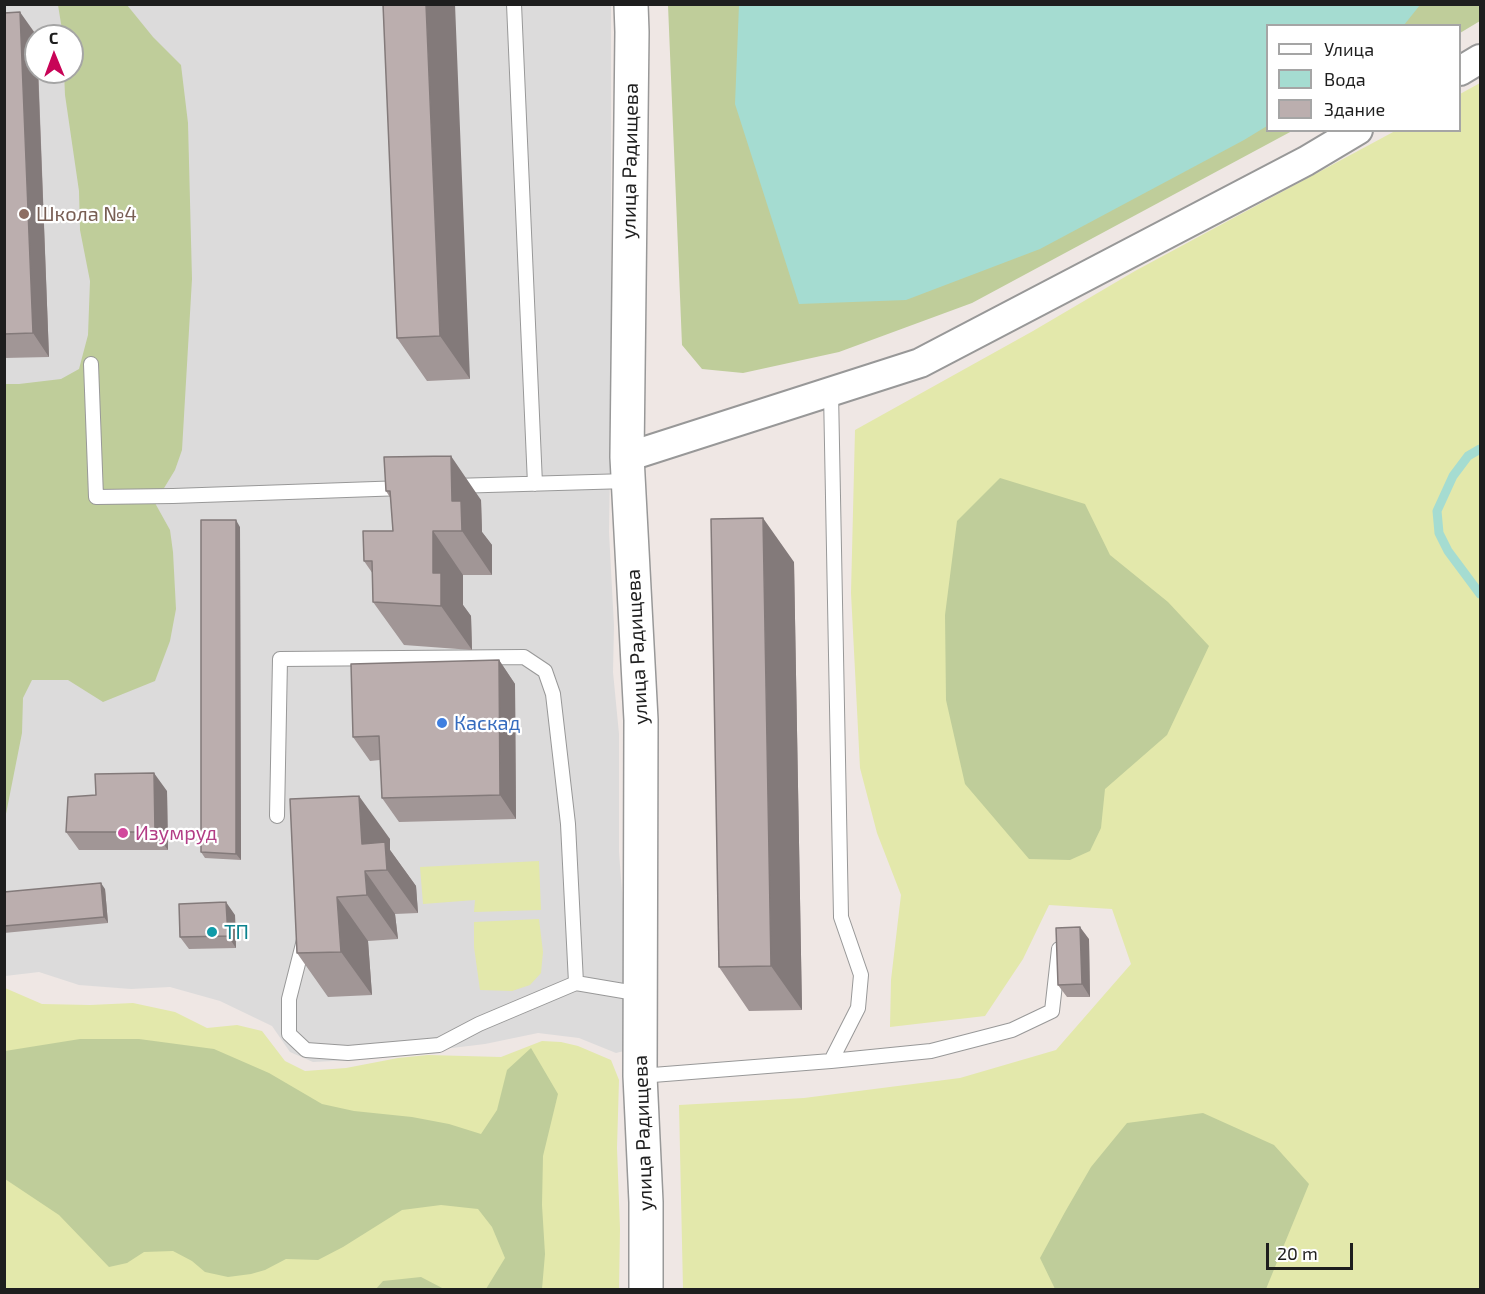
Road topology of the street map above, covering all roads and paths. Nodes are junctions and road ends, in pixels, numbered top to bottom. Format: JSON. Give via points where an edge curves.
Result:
{"nodes":[{"id":1,"x":514,"y":4,"type":"edge"},
{"id":2,"x":631,"y":4,"type":"edge"},
{"id":3,"x":1480,"y":59,"type":"edge"},
{"id":4,"x":1461,"y":70,"type":"edge"},
{"id":5,"x":1354,"y":132,"type":"edge"},
{"id":6,"x":91,"y":364,"type":"dead end"},
{"id":7,"x":831,"y":392,"type":"junction"},
{"id":8,"x":627,"y":469,"type":"junction"},
{"id":9,"x":535,"y":484,"type":"junction"},
{"id":10,"x":442,"y":487,"type":"edge"},
{"id":11,"x":418,"y":488,"type":"edge"},
{"id":12,"x":277,"y":816,"type":"dead end"},
{"id":13,"x":306,"y":931,"type":"edge"},
{"id":14,"x":1059,"y":949,"type":"edge"},
{"id":15,"x":576,"y":983,"type":"junction"},
{"id":16,"x":641,"y":994,"type":"junction"},
{"id":17,"x":831,"y":1061,"type":"junction"},
{"id":18,"x":640,"y":1076,"type":"junction"},
{"id":19,"x":646,"y":1290,"type":"edge"}],
"edges":[{"from":1,"to":9,"type":"lane"},
{"from":2,"to":8,"type":"street","name":"улица Радищева"},
{"from":3,"to":4,"type":"street"},
{"from":5,"to":7,"type":"street","via":[[920,363]]},
{"from":6,"to":11,"type":"lane","via":[[96,497]]},
{"from":7,"to":8,"type":"street"},
{"from":7,"to":17,"type":"lane","via":[[842,917],[861,975],[858,1008]]},
{"from":8,"to":9,"type":"lane"},
{"from":8,"to":16,"type":"street","name":"улица Радищева","via":[[641,720]]},
{"from":9,"to":10,"type":"lane"},
{"from":12,"to":15,"type":"lane","via":[[280,659],[524,657],[545,671],[553,694],[568,824]]},
{"from":13,"to":15,"type":"lane","via":[[289,999],[289,1034],[306,1050],[348,1053],[439,1045]]},
{"from":14,"to":17,"type":"lane","via":[[1052,1011],[1012,1030],[931,1051]]},
{"from":15,"to":16,"type":"lane"},
{"from":16,"to":18,"type":"street","name":"улица Радищева"},
{"from":17,"to":18,"type":"lane"},
{"from":18,"to":19,"type":"street","name":"улица Радищева"}]}
